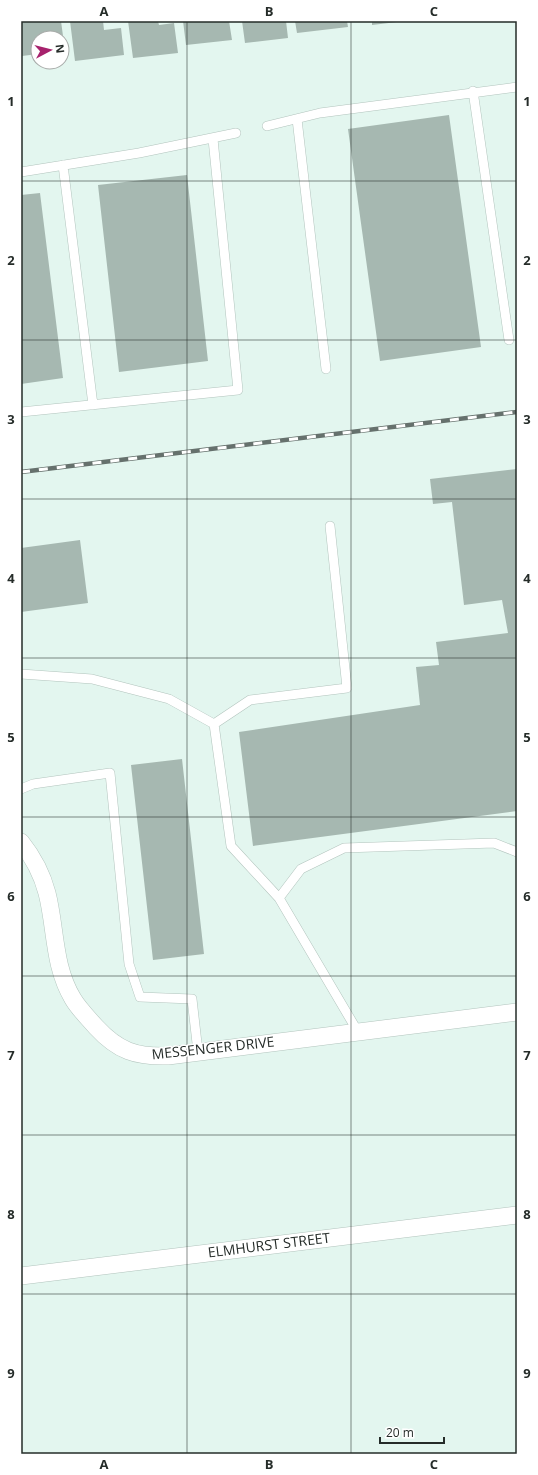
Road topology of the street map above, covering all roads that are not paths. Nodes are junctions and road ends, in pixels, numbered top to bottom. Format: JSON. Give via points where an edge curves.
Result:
{"nodes":[{"id":1,"x":517,"y":87,"type":"edge"},
{"id":2,"x":473,"y":91,"type":"junction"},
{"id":3,"x":297,"y":119,"type":"junction"},
{"id":4,"x":267,"y":126,"type":"dead end"},
{"id":5,"x":236,"y":133,"type":"dead end"},
{"id":6,"x":213,"y":139,"type":"junction"},
{"id":7,"x":63,"y":165,"type":"junction"},
{"id":8,"x":21,"y":172,"type":"edge"},
{"id":9,"x":509,"y":340,"type":"dead end"},
{"id":10,"x":326,"y":369,"type":"dead end"},
{"id":11,"x":93,"y":405,"type":"junction"},
{"id":12,"x":21,"y":412,"type":"edge"},
{"id":13,"x":330,"y":526,"type":"dead end"},
{"id":14,"x":21,"y":674,"type":"edge"},
{"id":15,"x":214,"y":724,"type":"junction"},
{"id":16,"x":21,"y":789,"type":"edge"},
{"id":17,"x":21,"y":842,"type":"edge"},
{"id":18,"x":517,"y":852,"type":"edge"},
{"id":19,"x":279,"y":898,"type":"junction"},
{"id":20,"x":517,"y":1012,"type":"edge"},
{"id":21,"x":358,"y":1032,"type":"junction"},
{"id":22,"x":198,"y":1052,"type":"junction"},
{"id":23,"x":517,"y":1215,"type":"edge"},
{"id":24,"x":21,"y":1276,"type":"edge"}],
"edges":[{"from":1,"to":2,"type":"lane"},
{"from":2,"to":3,"type":"lane","via":[[320,113]]},
{"from":2,"to":9,"type":"lane"},
{"from":3,"to":4,"type":"lane"},
{"from":3,"to":10,"type":"lane"},
{"from":5,"to":6,"type":"lane"},
{"from":6,"to":7,"type":"lane"},
{"from":6,"to":11,"type":"lane","via":[[238,390]]},
{"from":7,"to":8,"type":"lane"},
{"from":7,"to":11,"type":"lane"},
{"from":11,"to":12,"type":"lane"},
{"from":13,"to":15,"type":"lane","via":[[348,688],[250,700]]},
{"from":14,"to":15,"type":"lane","via":[[92,680],[169,699]]},
{"from":15,"to":19,"type":"lane","via":[[231,846]]},
{"from":16,"to":22,"type":"lane","via":[[33,784],[110,773],[129,964],[140,997],[192,999]]},
{"from":17,"to":22,"type":"street","name":"MESSENGER DRIVE","via":[[33,858],[42,877],[63,976],[73,999],[85,1015],[112,1042],[136,1054],[168,1056]]},
{"from":18,"to":19,"type":"lane","via":[[494,843],[344,848],[301,869]]},
{"from":19,"to":21,"type":"lane"},
{"from":20,"to":21,"type":"street","name":"MESSENGER DRIVE"},
{"from":21,"to":22,"type":"street","name":"MESSENGER DRIVE"},
{"from":23,"to":24,"type":"street","name":"ELMHURST STREET"}]}
